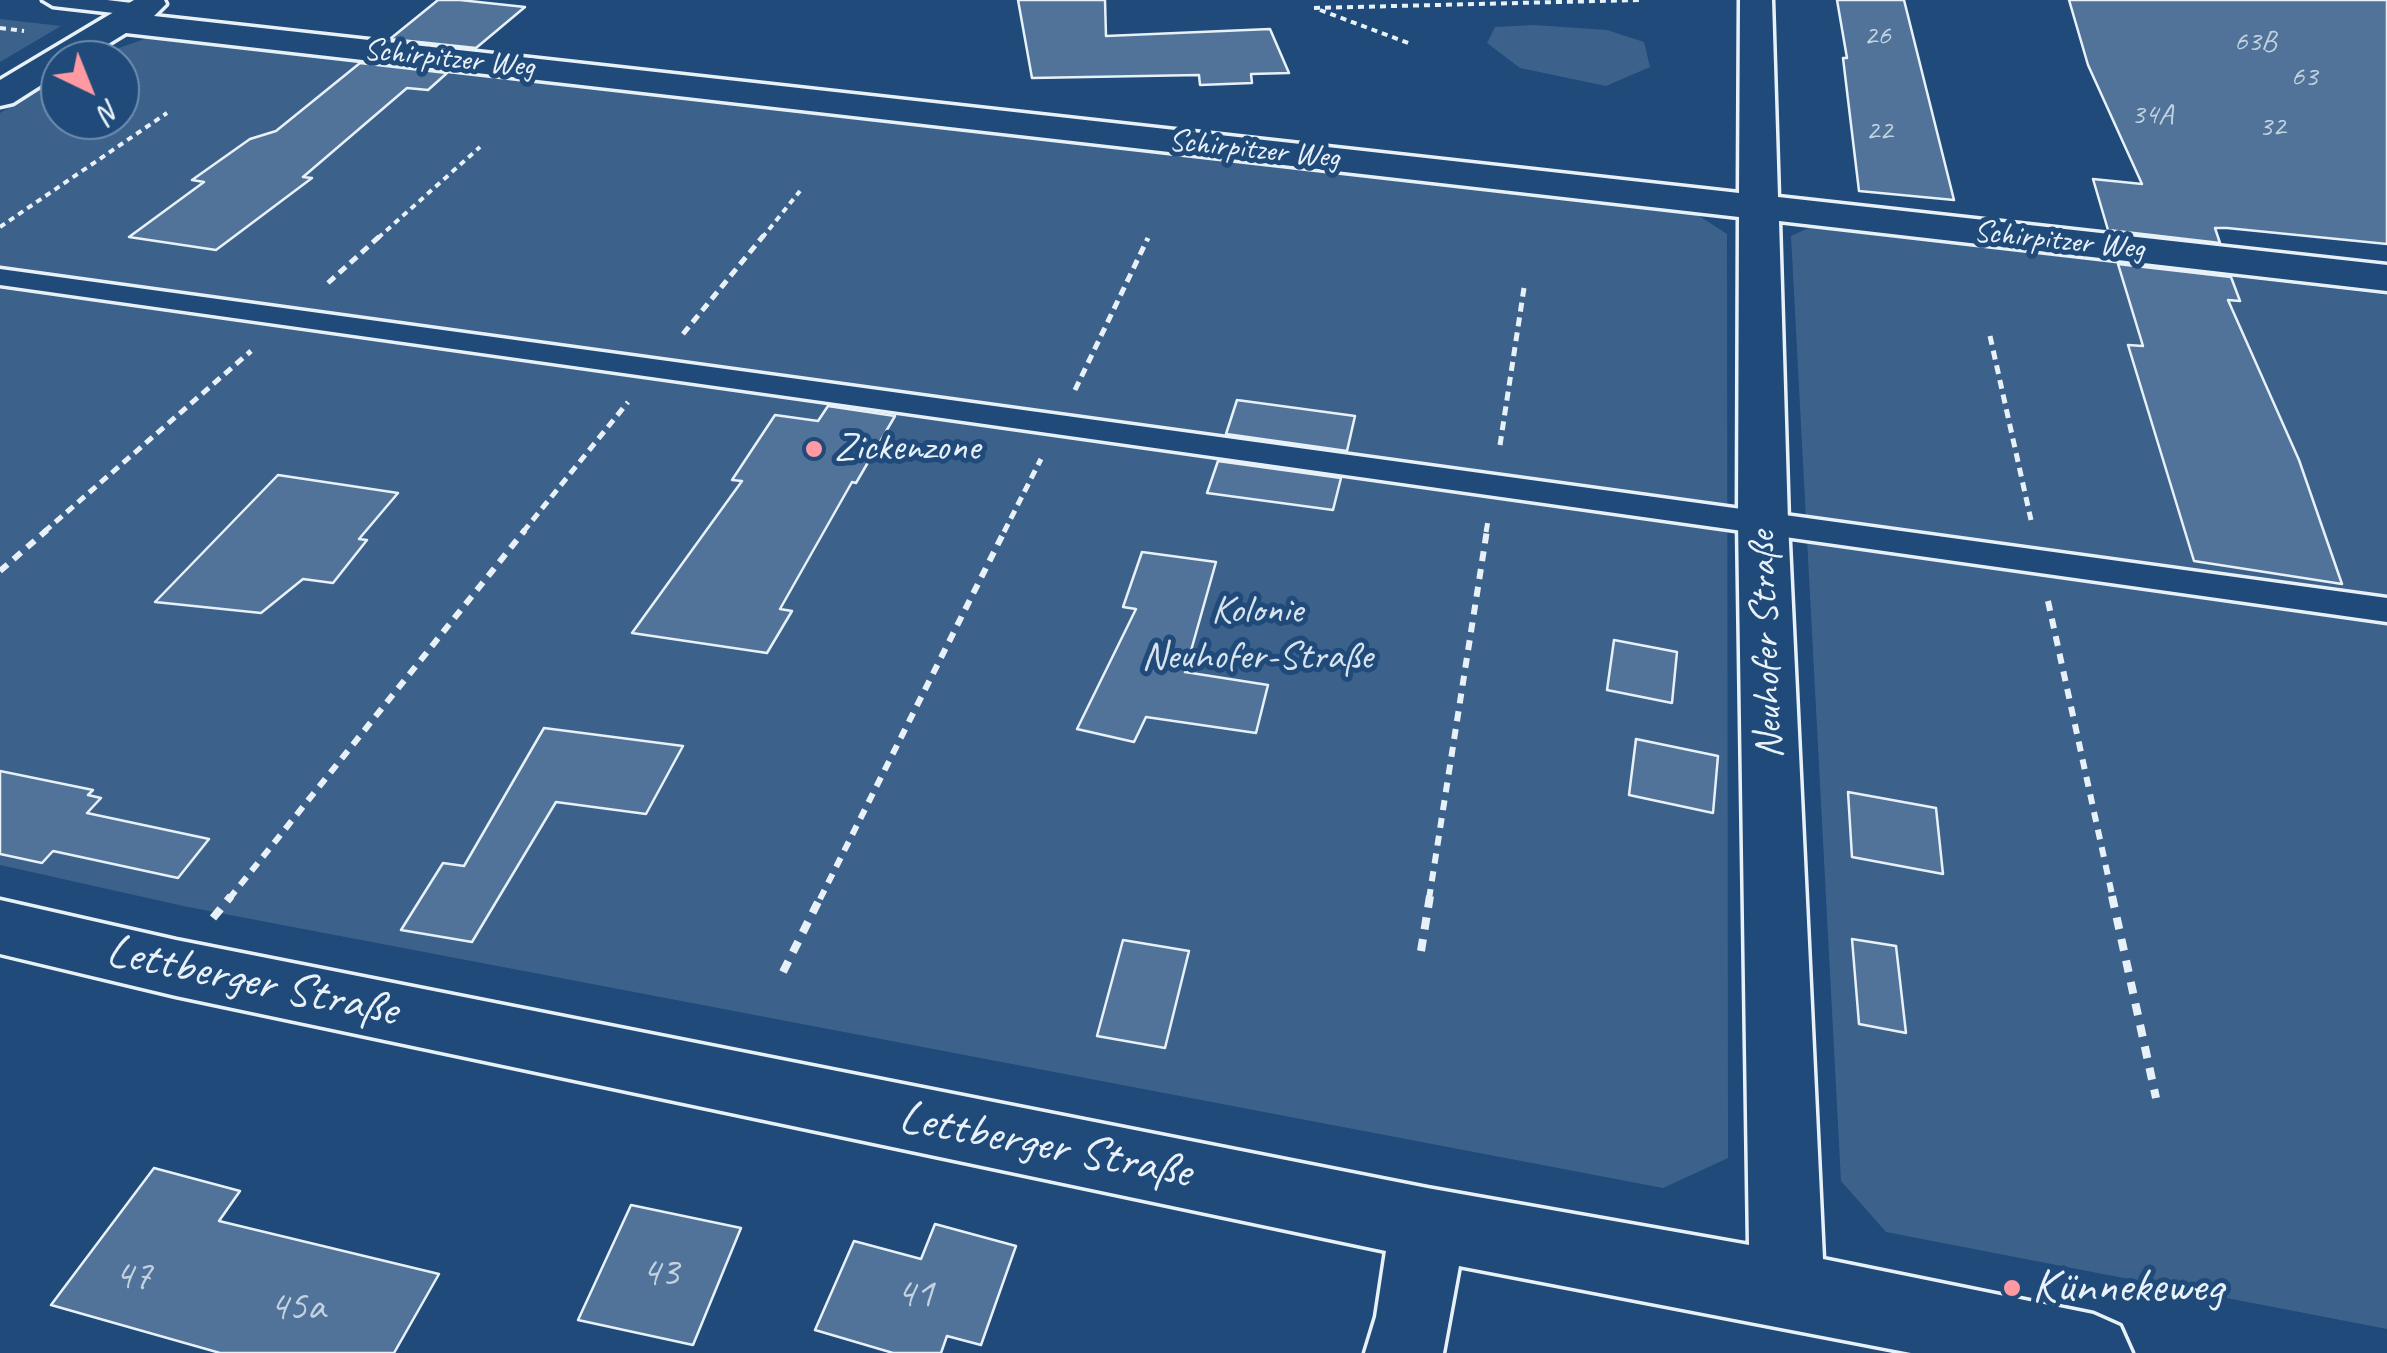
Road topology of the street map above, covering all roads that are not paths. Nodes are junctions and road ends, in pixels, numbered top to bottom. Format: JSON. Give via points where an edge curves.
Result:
{"nodes":[{"id":1,"x":53,"y":0,"type":"edge"},
{"id":2,"x":1756,"y":0,"type":"edge"},
{"id":3,"x":139,"y":11,"type":"edge"},
{"id":4,"x":0,"y":95,"type":"edge"},
{"id":5,"x":1757,"y":207,"type":"junction"},
{"id":6,"x":0,"y":277,"type":"edge"},
{"id":7,"x":2387,"y":278,"type":"edge"},
{"id":8,"x":1763,"y":522,"type":"junction"},
{"id":9,"x":2387,"y":610,"type":"edge"},
{"id":10,"x":0,"y":927,"type":"edge"},
{"id":11,"x":1426,"y":1224,"type":"junction"},
{"id":12,"x":1786,"y":1289,"type":"junction"},
{"id":13,"x":1404,"y":1353,"type":"edge"},
{"id":14,"x":2092,"y":1353,"type":"edge"}],
"edges":[{"from":1,"to":3,"type":"lane"},
{"from":2,"to":5,"type":"street","name":"Neuhofer Straße"},
{"from":3,"to":4,"type":"street"},
{"from":3,"to":5,"type":"street","name":"Schirpitzer Weg"},
{"from":5,"to":7,"type":"street","name":"Schirpitzer Weg"},
{"from":5,"to":8,"type":"street","name":"Neuhofer Straße"},
{"from":6,"to":8,"type":"lane"},
{"from":8,"to":9,"type":"lane"},
{"from":8,"to":12,"type":"street","name":"Neuhofer Straße"},
{"from":10,"to":11,"type":"street","name":"Lettberger Straße"},
{"from":11,"to":12,"type":"street","name":"Lettberger Straße"},
{"from":11,"to":13,"type":"street"},
{"from":12,"to":14,"type":"street","name":"Lettberger Straße"}]}
